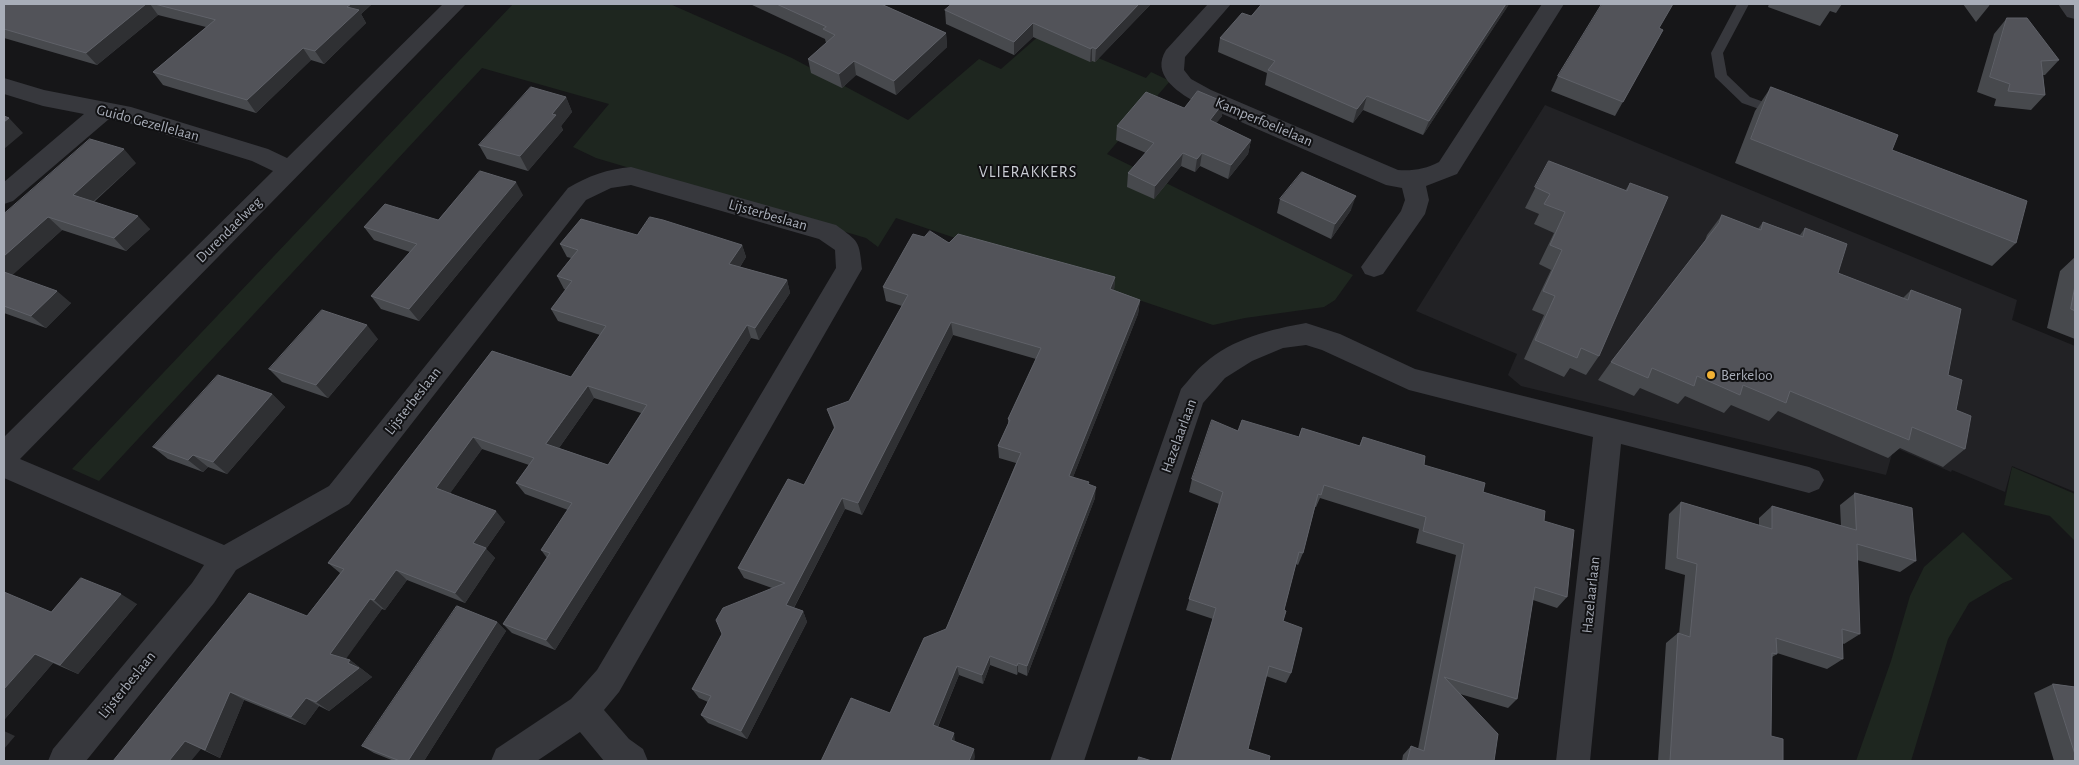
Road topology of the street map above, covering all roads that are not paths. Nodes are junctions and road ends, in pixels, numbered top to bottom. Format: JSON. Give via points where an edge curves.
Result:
{"nodes":[{"id":1,"x":455,"y":4,"type":"edge"},
{"id":2,"x":1220,"y":4,"type":"edge"},
{"id":3,"x":1553,"y":4,"type":"edge"},
{"id":4,"x":1743,"y":4,"type":"edge"},
{"id":5,"x":2069,"y":4,"type":"edge"},
{"id":6,"x":2075,"y":12,"type":"edge"},
{"id":7,"x":4,"y":86,"type":"edge"},
{"id":8,"x":105,"y":110,"type":"junction"},
{"id":9,"x":1790,"y":117,"type":"edge"},
{"id":10,"x":290,"y":169,"type":"junction"},
{"id":11,"x":1412,"y":181,"type":"junction"},
{"id":12,"x":4,"y":195,"type":"edge"},
{"id":13,"x":1374,"y":267,"type":"dead end"},
{"id":14,"x":1608,"y":428,"type":"junction"},
{"id":15,"x":4,"y":456,"type":"edge"},
{"id":16,"x":4,"y":464,"type":"edge"},
{"id":17,"x":1809,"y":480,"type":"dead end"},
{"id":18,"x":225,"y":560,"type":"junction"},
{"id":19,"x":583,"y":710,"type":"junction"},
{"id":20,"x":65,"y":761,"type":"edge"},
{"id":21,"x":508,"y":761,"type":"edge"},
{"id":22,"x":631,"y":761,"type":"edge"},
{"id":23,"x":1067,"y":761,"type":"edge"},
{"id":24,"x":1573,"y":761,"type":"edge"}],
"edges":[{"from":1,"to":10,"type":"street","name":"Durendaelweg"},
{"from":2,"to":11,"type":"street","name":"Kamperfoelielaan","via":[[1174,55],[1173,70],[1183,85],[1395,179]]},
{"from":3,"to":11,"type":"street","name":"Kamperfoelielaan","via":[[1448,168],[1432,177]]},
{"from":4,"to":9,"type":"lane","via":[[1717,53],[1721,77],[1746,100]]},
{"from":5,"to":6,"type":"street"},
{"from":7,"to":8,"type":"street","name":"Guido Gezellelaan"},
{"from":8,"to":10,"type":"street","name":"Guido Gezellelaan","via":[[260,155]]},
{"from":8,"to":12,"type":"street"},
{"from":10,"to":15,"type":"street","name":"Durendaelweg"},
{"from":11,"to":13,"type":"street","via":[[1417,200],[1414,214]]},
{"from":14,"to":17,"type":"street","name":"Hazelaarlaan"},
{"from":14,"to":23,"type":"street","name":"Hazelaarlaan","via":[[1409,379],[1331,342],[1306,334],[1281,338],[1242,353],[1215,370],[1191,397]]},
{"from":14,"to":24,"type":"street","name":"Hazelaarlaan"},
{"from":16,"to":18,"type":"street"},
{"from":18,"to":19,"type":"street","name":"Lijsterbeslaan","via":[[339,495],[576,194],[592,184],[612,177],[630,176],[827,232],[847,246],[849,269],[608,681]]},
{"from":18,"to":20,"type":"street","name":"Lijsterbeslaan","via":[[203,593]]},
{"from":19,"to":21,"type":"street","name":"Lijsterbeslaan"},
{"from":19,"to":22,"type":"street","via":[[617,751]]}]}
